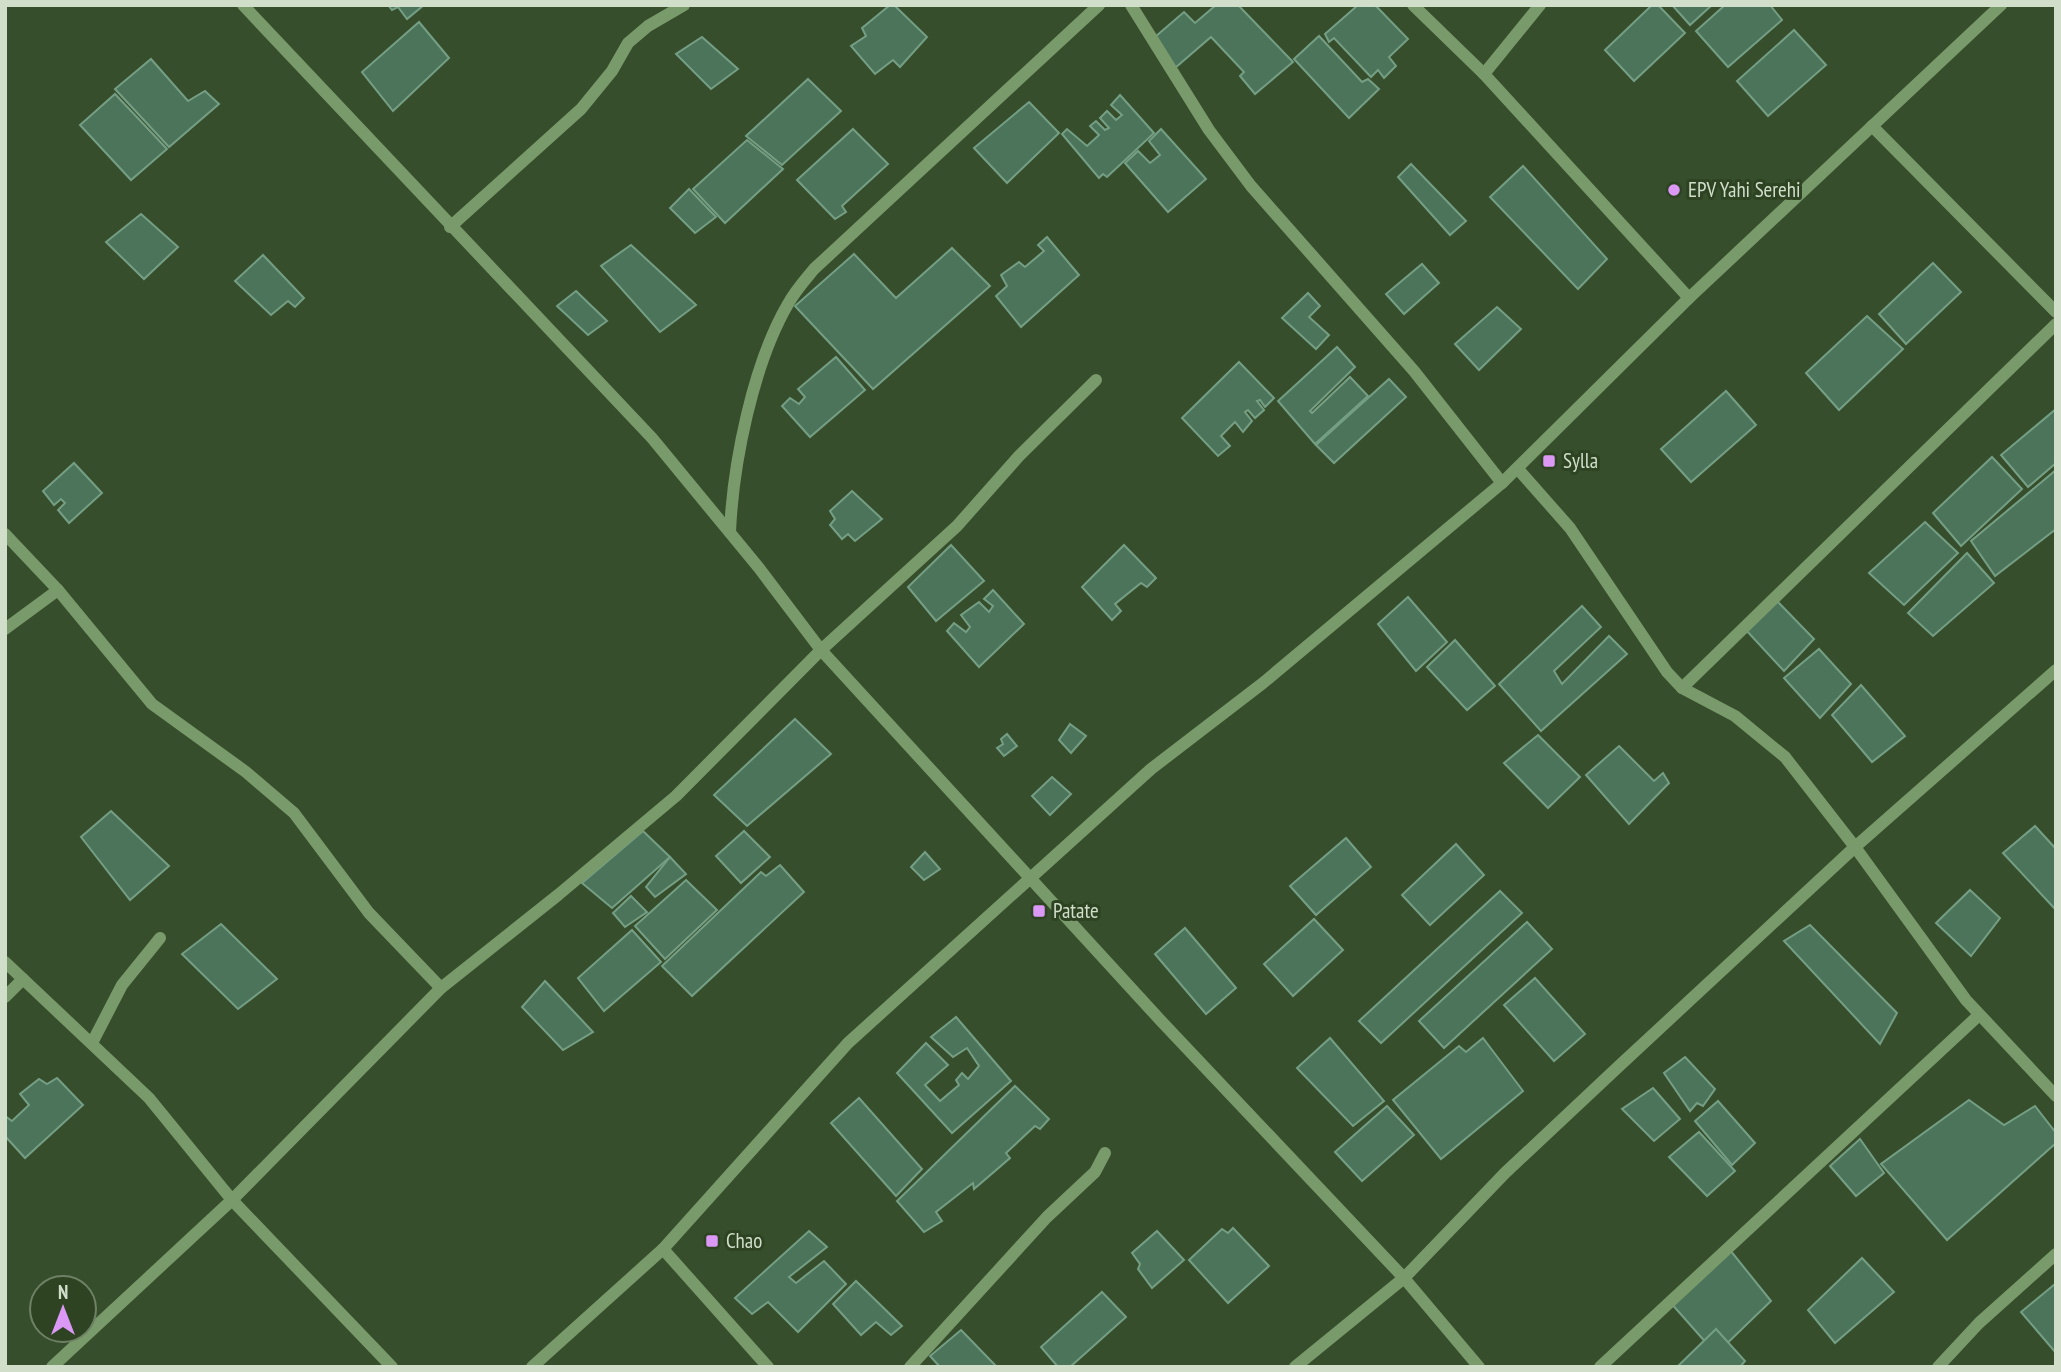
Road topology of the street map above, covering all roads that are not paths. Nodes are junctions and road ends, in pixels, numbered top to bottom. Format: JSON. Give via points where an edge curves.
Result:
{"nodes":[{"id":1,"x":243,"y":5,"type":"edge"},
{"id":2,"x":684,"y":5,"type":"edge"},
{"id":3,"x":1100,"y":5,"type":"edge"},
{"id":4,"x":1131,"y":5,"type":"edge"},
{"id":5,"x":1413,"y":5,"type":"edge"},
{"id":6,"x":1540,"y":5,"type":"edge"},
{"id":7,"x":2001,"y":5,"type":"edge"},
{"id":8,"x":666,"y":9,"type":"edge"},
{"id":9,"x":1484,"y":74,"type":"junction"},
{"id":10,"x":1872,"y":126,"type":"junction"},
{"id":11,"x":450,"y":227,"type":"junction"},
{"id":12,"x":1689,"y":298,"type":"junction"},
{"id":13,"x":2056,"y":312,"type":"edge"},
{"id":14,"x":2056,"y":324,"type":"edge"},
{"id":15,"x":1096,"y":380,"type":"dead end"},
{"id":16,"x":1518,"y":469,"type":"junction"},
{"id":17,"x":1503,"y":483,"type":"junction"},
{"id":18,"x":730,"y":532,"type":"junction"},
{"id":19,"x":5,"y":534,"type":"edge"},
{"id":20,"x":58,"y":590,"type":"junction"},
{"id":21,"x":5,"y":629,"type":"edge"},
{"id":22,"x":821,"y":650,"type":"junction"},
{"id":23,"x":2054,"y":676,"type":"edge"},
{"id":24,"x":1682,"y":688,"type":"junction"},
{"id":25,"x":1855,"y":847,"type":"junction"},
{"id":26,"x":1031,"y":878,"type":"junction"},
{"id":27,"x":160,"y":938,"type":"dead end"},
{"id":28,"x":5,"y":962,"type":"edge"},
{"id":29,"x":23,"y":979,"type":"junction"},
{"id":30,"x":441,"y":988,"type":"junction"},
{"id":31,"x":5,"y":997,"type":"edge"},
{"id":32,"x":1979,"y":1015,"type":"junction"},
{"id":33,"x":92,"y":1043,"type":"junction"},
{"id":34,"x":2056,"y":1096,"type":"edge"},
{"id":35,"x":1105,"y":1153,"type":"dead end"},
{"id":36,"x":232,"y":1200,"type":"junction"},
{"id":37,"x":663,"y":1249,"type":"junction"},
{"id":38,"x":2056,"y":1254,"type":"edge"},
{"id":39,"x":1404,"y":1278,"type":"junction"},
{"id":40,"x":52,"y":1367,"type":"edge"},
{"id":41,"x":392,"y":1367,"type":"edge"},
{"id":42,"x":532,"y":1367,"type":"edge"},
{"id":43,"x":768,"y":1367,"type":"edge"},
{"id":44,"x":911,"y":1367,"type":"edge"},
{"id":45,"x":1295,"y":1367,"type":"edge"},
{"id":46,"x":1479,"y":1367,"type":"edge"},
{"id":47,"x":1600,"y":1367,"type":"edge"},
{"id":48,"x":1938,"y":1367,"type":"edge"}],
"edges":[{"from":1,"to":11,"type":"street"},
{"from":2,"to":8,"type":"street"},
{"from":3,"to":18,"type":"street","via":[[814,268],[788,304],[745,424],[732,481]]},
{"from":4,"to":17,"type":"street","via":[[1209,130],[1251,186],[1413,371]]},
{"from":5,"to":9,"type":"street"},
{"from":6,"to":9,"type":"street"},
{"from":7,"to":10,"type":"street"},
{"from":8,"to":11,"type":"street","via":[[628,43],[581,108]]},
{"from":9,"to":12,"type":"street"},
{"from":10,"to":12,"type":"street"},
{"from":10,"to":13,"type":"street"},
{"from":11,"to":18,"type":"street","via":[[652,438]]},
{"from":12,"to":16,"type":"street"},
{"from":14,"to":24,"type":"street"},
{"from":15,"to":22,"type":"street","via":[[957,526]]},
{"from":16,"to":17,"type":"street"},
{"from":16,"to":24,"type":"street","via":[[1570,528]]},
{"from":17,"to":26,"type":"street","via":[[1263,683],[1151,769]]},
{"from":18,"to":22,"type":"street"},
{"from":19,"to":20,"type":"street"},
{"from":20,"to":21,"type":"street"},
{"from":20,"to":30,"type":"street","via":[[152,704],[294,813],[369,913]]},
{"from":22,"to":26,"type":"street"},
{"from":22,"to":30,"type":"street","via":[[676,796]]},
{"from":23,"to":25,"type":"street"},
{"from":24,"to":25,"type":"street","via":[[1763,736],[1810,787]]},
{"from":25,"to":32,"type":"street"},
{"from":25,"to":39,"type":"street","via":[[1506,1173]]},
{"from":26,"to":37,"type":"street","via":[[848,1043]]},
{"from":26,"to":39,"type":"street"},
{"from":27,"to":33,"type":"street","via":[[122,985]]},
{"from":28,"to":29,"type":"street"},
{"from":29,"to":31,"type":"street"},
{"from":29,"to":33,"type":"street"},
{"from":30,"to":36,"type":"street"},
{"from":32,"to":34,"type":"street"},
{"from":32,"to":47,"type":"street"},
{"from":33,"to":36,"type":"street","via":[[149,1098]]},
{"from":35,"to":44,"type":"street","via":[[1095,1172],[1047,1217]]},
{"from":36,"to":40,"type":"street"},
{"from":36,"to":41,"type":"street"},
{"from":37,"to":42,"type":"street"},
{"from":37,"to":43,"type":"street"},
{"from":38,"to":48,"type":"street"},
{"from":39,"to":45,"type":"street"},
{"from":39,"to":46,"type":"street"}]}
